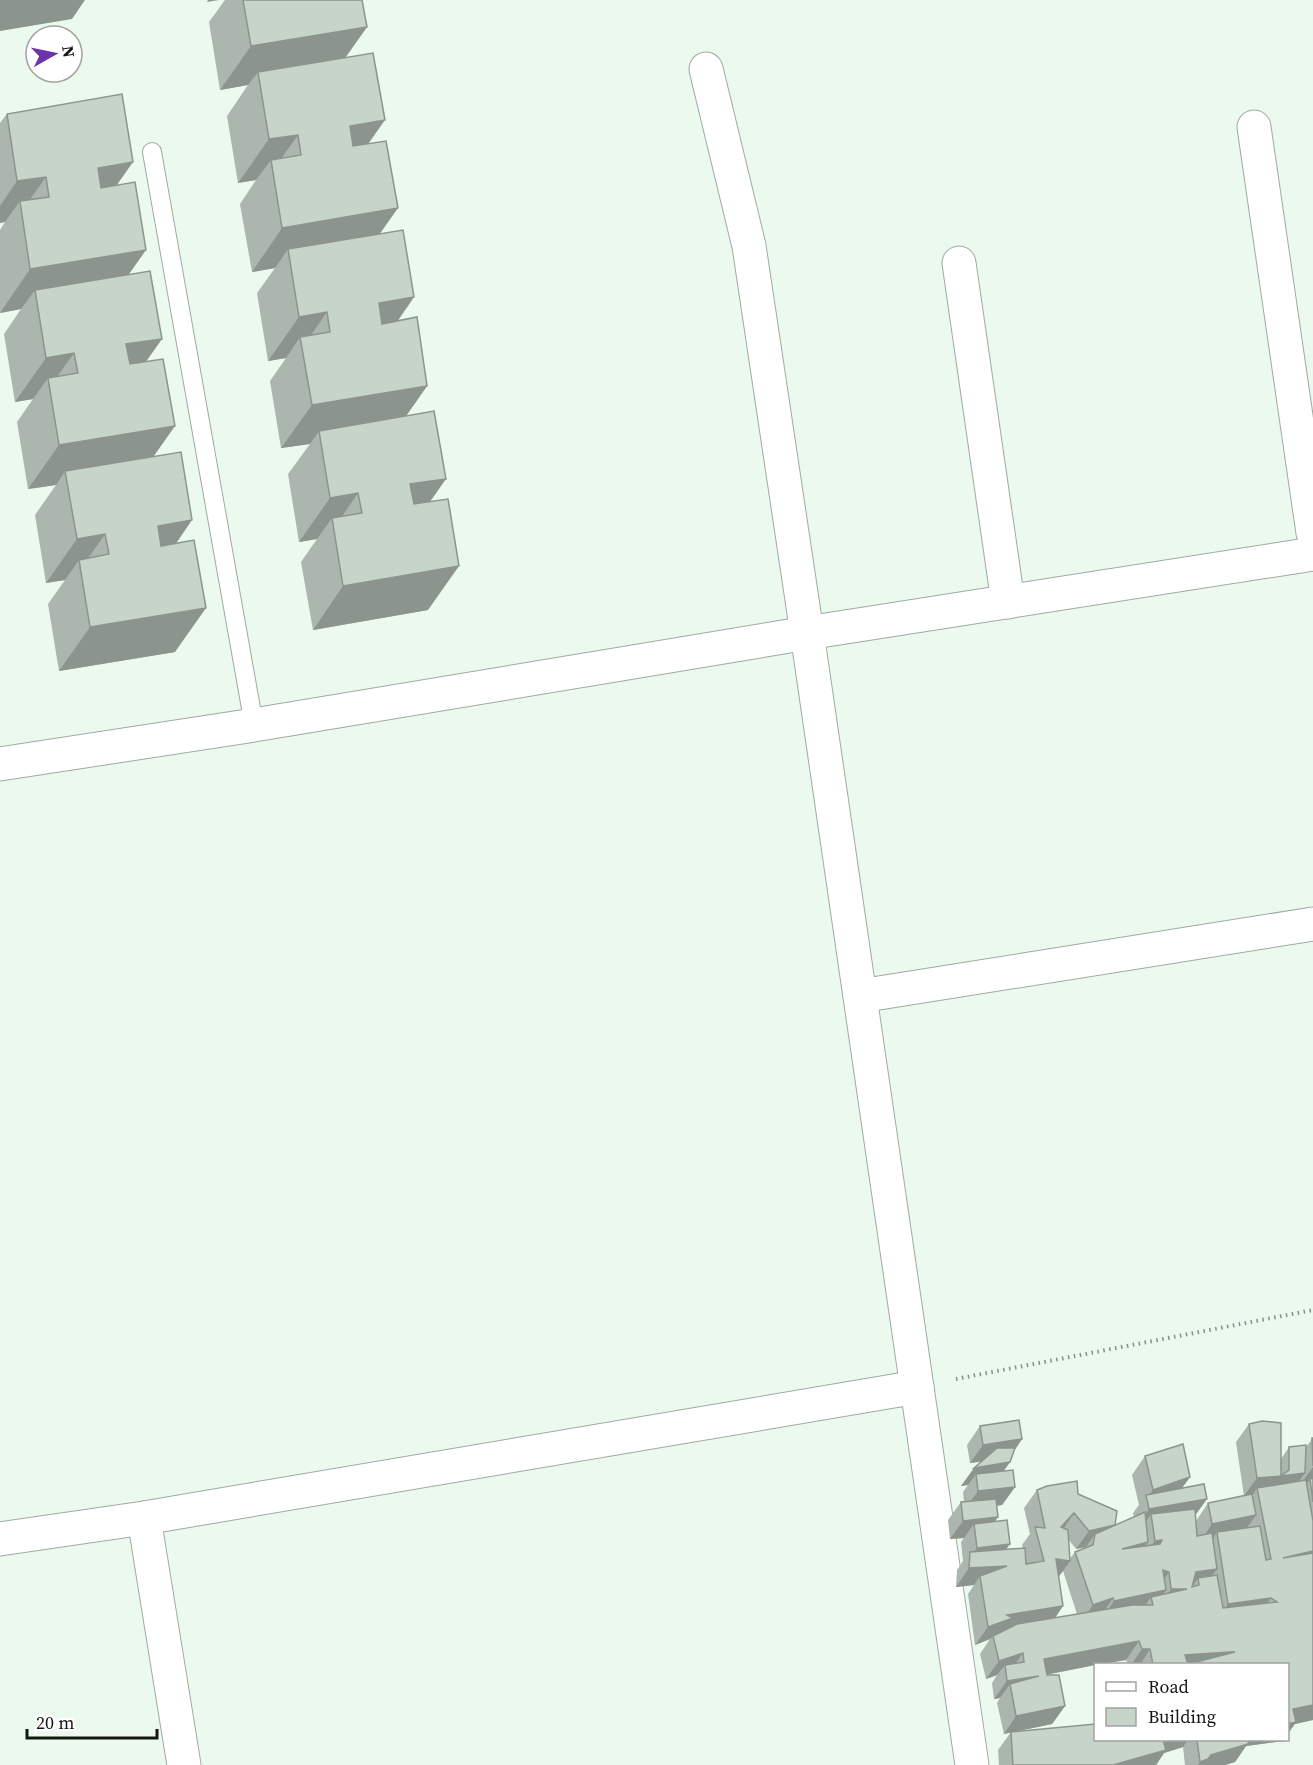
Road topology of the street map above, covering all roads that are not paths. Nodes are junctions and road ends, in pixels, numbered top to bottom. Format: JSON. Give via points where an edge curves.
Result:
{"nodes":[{"id":1,"x":706,"y":69,"type":"dead end"},
{"id":2,"x":1254,"y":127,"type":"dead end"},
{"id":3,"x":152,"y":152,"type":"dead end"},
{"id":4,"x":959,"y":264,"type":"dead end"},
{"id":5,"x":1313,"y":533,"type":"edge"},
{"id":6,"x":1313,"y":554,"type":"edge"},
{"id":7,"x":1008,"y":602,"type":"junction"},
{"id":8,"x":807,"y":633,"type":"junction"},
{"id":9,"x":254,"y":725,"type":"junction"},
{"id":10,"x":0,"y":764,"type":"edge"},
{"id":11,"x":1313,"y":924,"type":"edge"},
{"id":12,"x":860,"y":996,"type":"junction"},
{"id":13,"x":917,"y":1387,"type":"junction"},
{"id":14,"x":144,"y":1518,"type":"junction"},
{"id":15,"x":0,"y":1539,"type":"edge"},
{"id":16,"x":184,"y":1765,"type":"edge"},
{"id":17,"x":972,"y":1765,"type":"edge"}],
"edges":[{"from":1,"to":8,"type":"street","via":[[749,246]]},
{"from":2,"to":5,"type":"street"},
{"from":3,"to":9,"type":"lane"},
{"from":4,"to":7,"type":"street"},
{"from":6,"to":7,"type":"street"},
{"from":7,"to":8,"type":"street"},
{"from":8,"to":9,"type":"street"},
{"from":8,"to":12,"type":"street"},
{"from":9,"to":10,"type":"street"},
{"from":11,"to":12,"type":"street"},
{"from":12,"to":13,"type":"street"},
{"from":13,"to":14,"type":"street"},
{"from":13,"to":17,"type":"street"},
{"from":14,"to":15,"type":"street"},
{"from":14,"to":16,"type":"street"}]}
